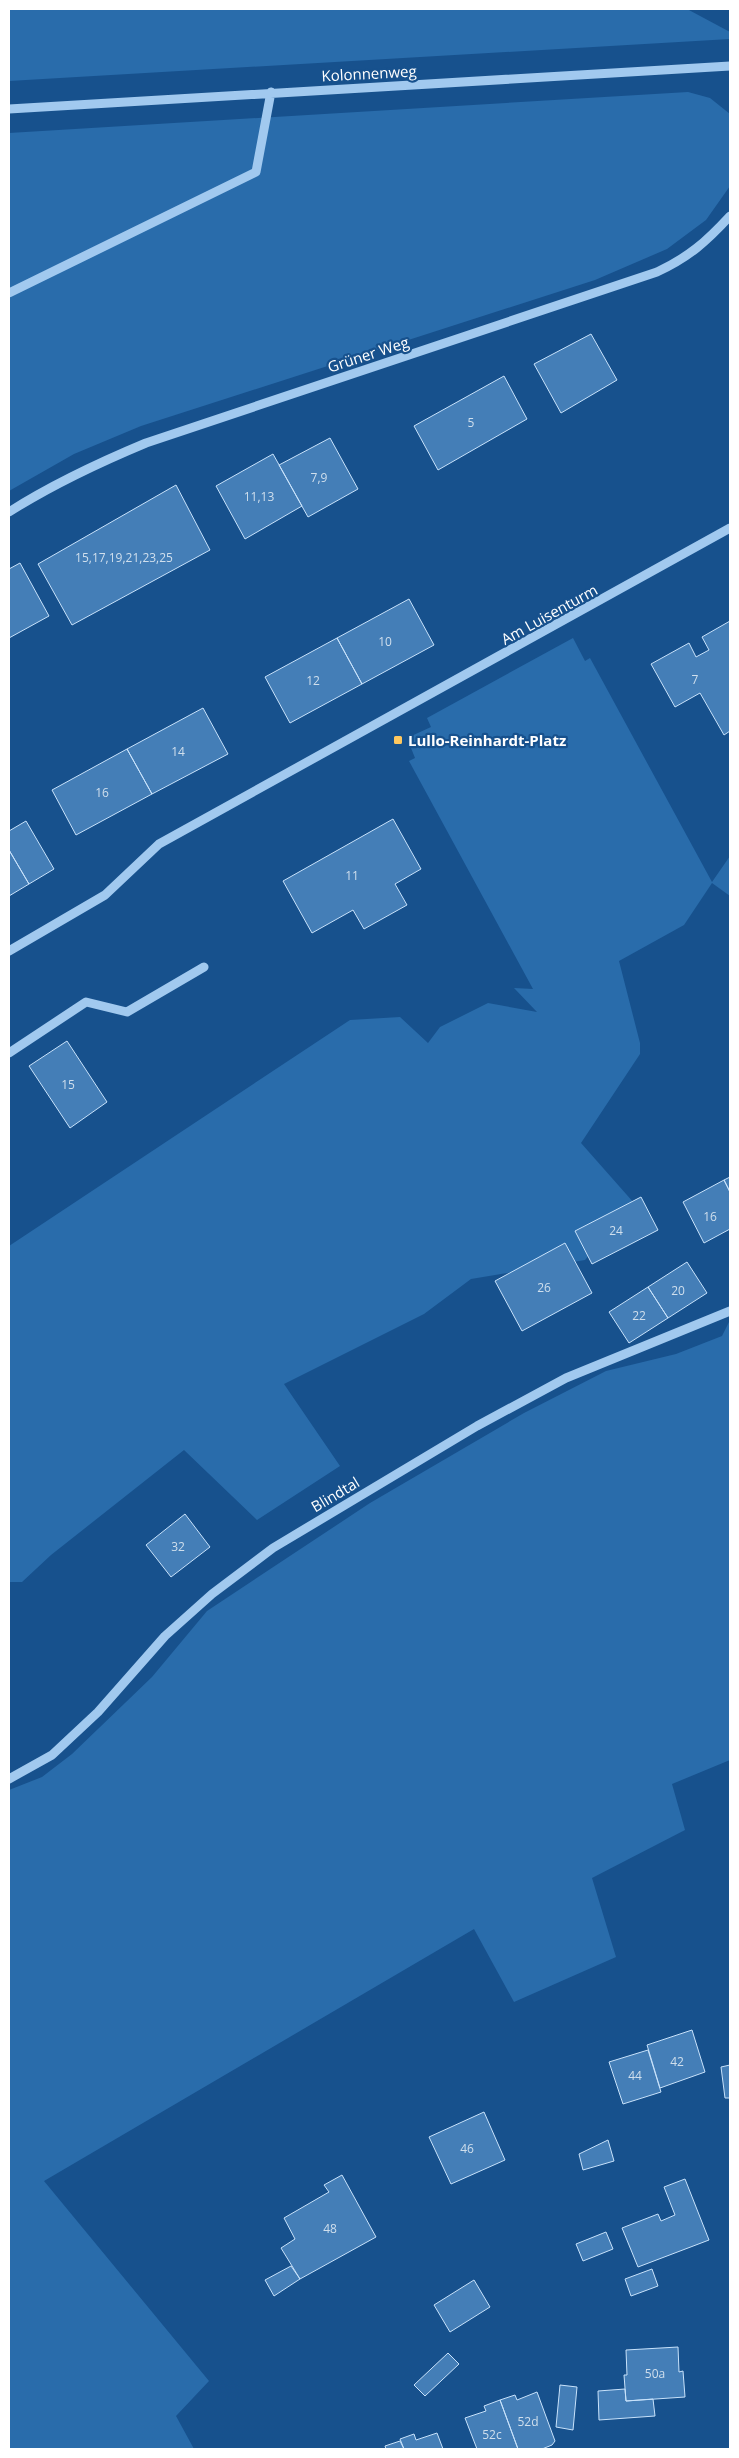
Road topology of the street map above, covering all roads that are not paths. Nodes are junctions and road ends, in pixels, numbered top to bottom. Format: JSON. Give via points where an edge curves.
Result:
{"nodes":[{"id":1,"x":730,"y":66,"type":"edge"},
{"id":2,"x":271,"y":92,"type":"junction"},
{"id":3,"x":9,"y":109,"type":"edge"},
{"id":4,"x":730,"y":216,"type":"edge"},
{"id":5,"x":9,"y":293,"type":"edge"},
{"id":6,"x":9,"y":512,"type":"edge"},
{"id":7,"x":730,"y":528,"type":"edge"},
{"id":8,"x":9,"y":951,"type":"edge"},
{"id":9,"x":204,"y":967,"type":"dead end"},
{"id":10,"x":9,"y":1053,"type":"edge"},
{"id":11,"x":730,"y":1311,"type":"edge"},
{"id":12,"x":9,"y":1779,"type":"edge"}],
"edges":[{"from":1,"to":2,"type":"street","name":"Kolonnenweg"},
{"from":2,"to":3,"type":"street","name":"Kolonnenweg"},
{"from":2,"to":5,"type":"street","via":[[256,172]]},
{"from":4,"to":6,"type":"street","name":"Grüner Weg","via":[[685,258],[657,272],[146,442],[45,489]]},
{"from":7,"to":8,"type":"street","name":"Am Luisenturm","via":[[159,844],[105,896]]},
{"from":9,"to":10,"type":"street","via":[[127,1012],[86,1002]]},
{"from":11,"to":12,"type":"street","name":"Blindtal","via":[[566,1378],[468,1431],[273,1548],[212,1594],[165,1636],[98,1712],[52,1755]]}]}
